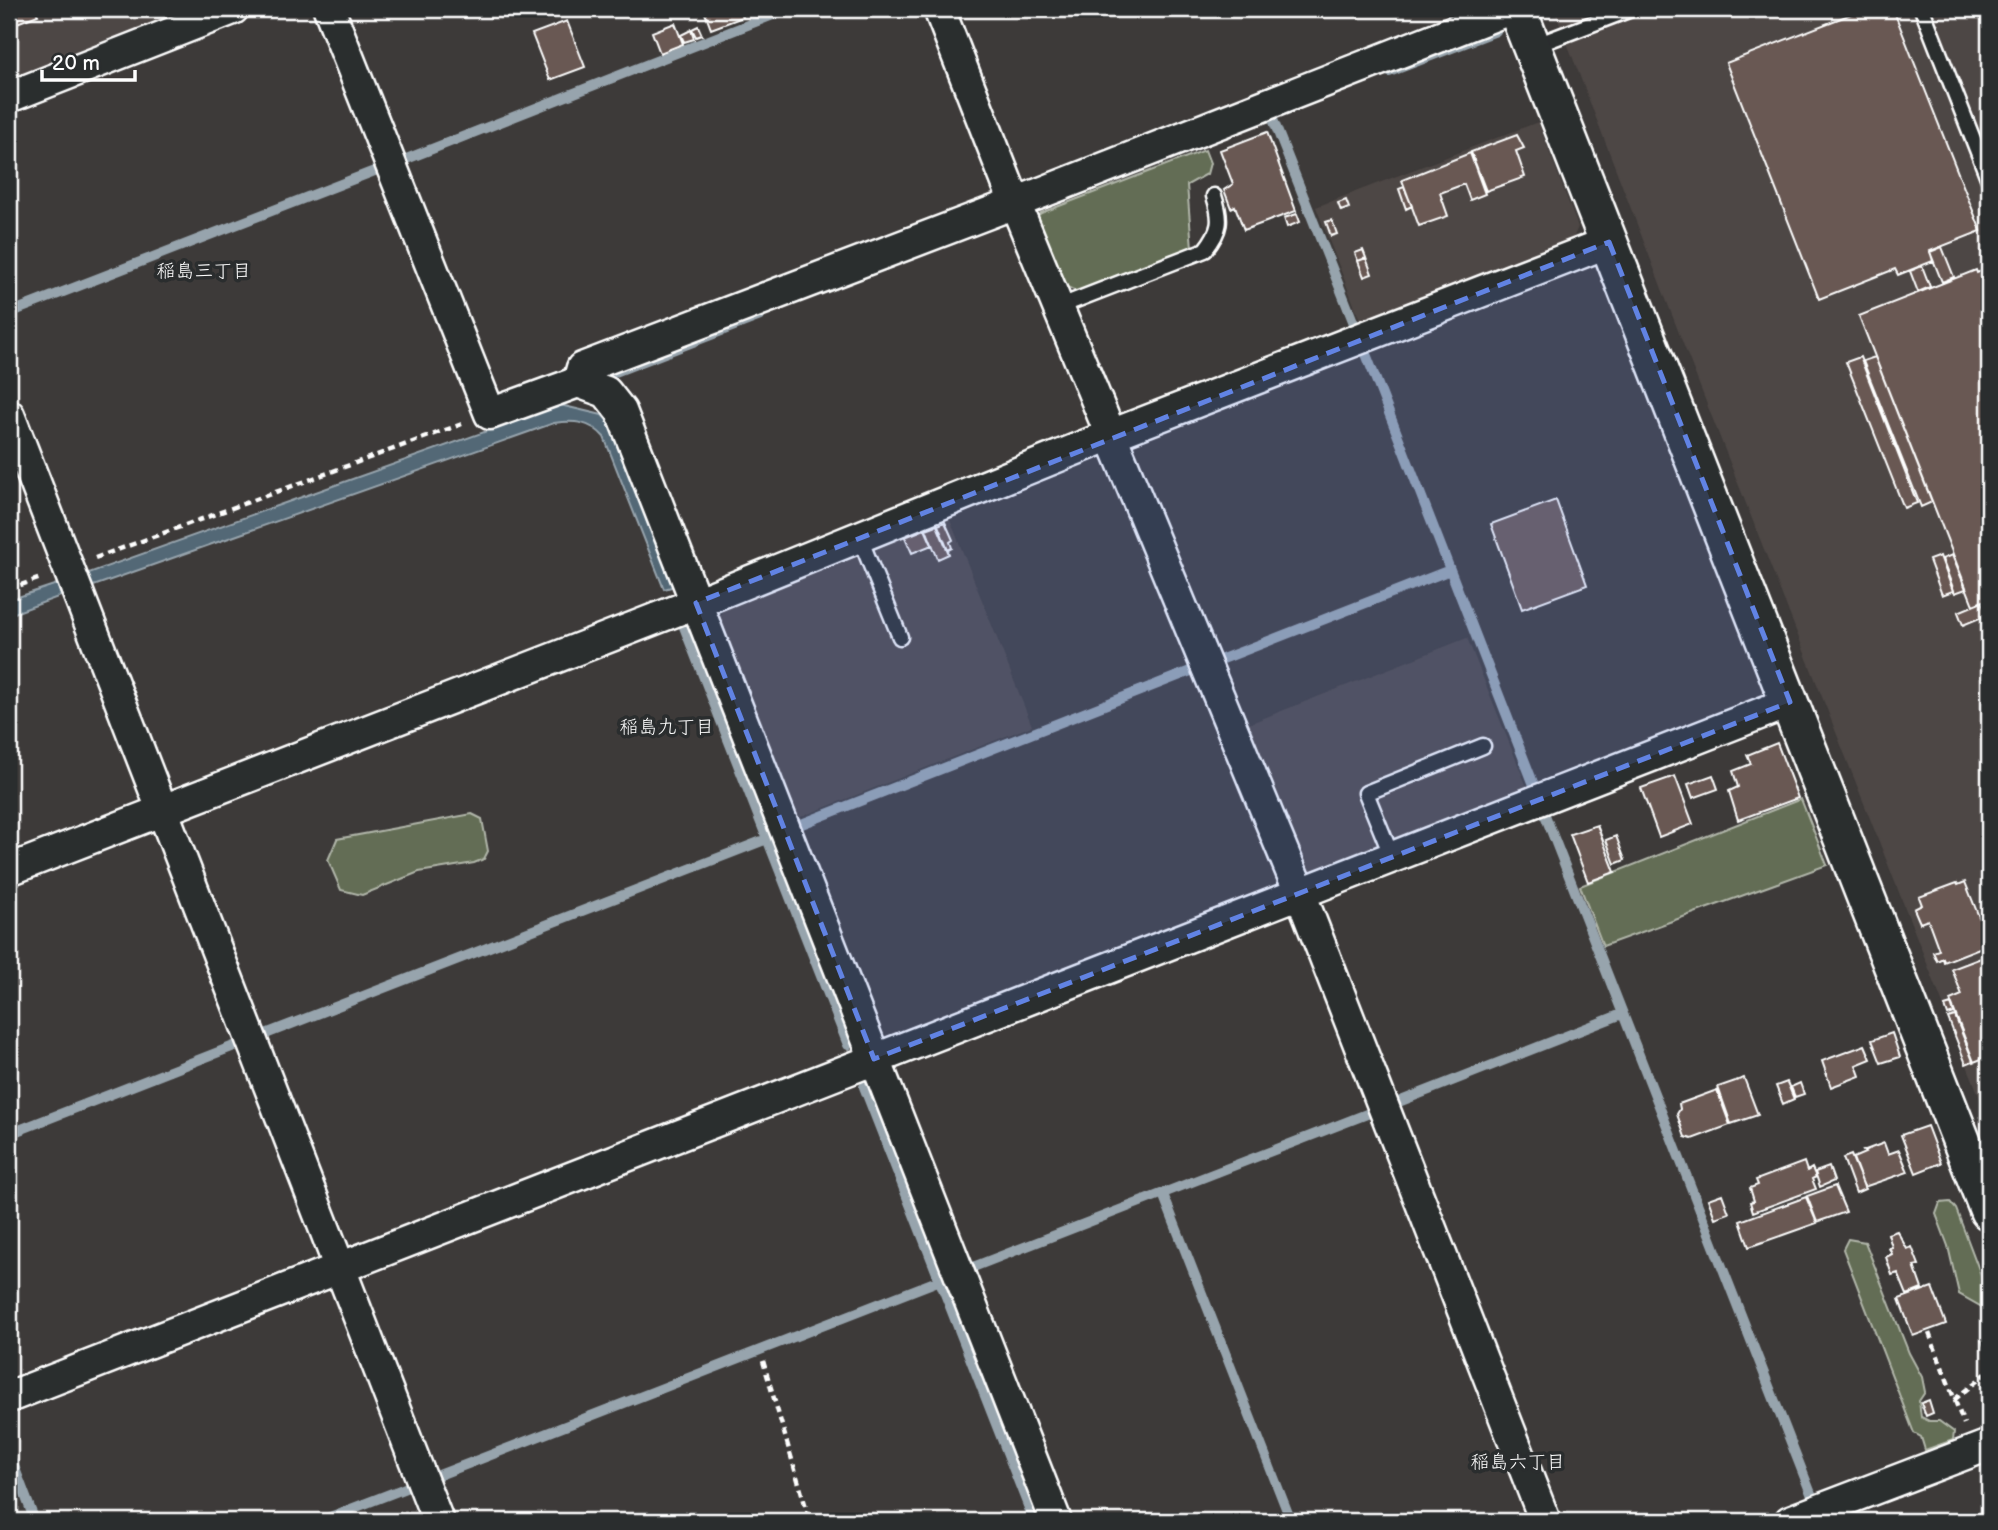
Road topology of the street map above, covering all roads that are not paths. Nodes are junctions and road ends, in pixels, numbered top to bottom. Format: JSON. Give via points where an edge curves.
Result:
{"nodes":[{"id":1,"x":233,"y":9,"type":"edge"},
{"id":2,"x":330,"y":9,"type":"edge"},
{"id":3,"x":939,"y":9,"type":"edge"},
{"id":4,"x":1510,"y":9,"type":"edge"},
{"id":5,"x":1517,"y":9,"type":"edge"},
{"id":6,"x":1631,"y":9,"type":"edge"},
{"id":7,"x":1922,"y":9,"type":"edge"},
{"id":8,"x":1533,"y":47,"type":"junction"},
{"id":9,"x":9,"y":97,"type":"edge"},
{"id":10,"x":1989,"y":180,"type":"edge"},
{"id":11,"x":1214,"y":196,"type":"dead end"},
{"id":12,"x":1015,"y":203,"type":"junction"},
{"id":13,"x":1609,"y":242,"type":"junction"},
{"id":14,"x":1058,"y":307,"type":"junction"},
{"id":15,"x":578,"y":382,"type":"junction"},
{"id":16,"x":9,"y":415,"type":"edge"},
{"id":17,"x":1111,"y":435,"type":"junction"},
{"id":18,"x":859,"y":537,"type":"junction"},
{"id":19,"x":696,"y":603,"type":"junction"},
{"id":20,"x":900,"y":637,"type":"dead end"},
{"id":21,"x":1790,"y":702,"type":"junction"},
{"id":22,"x":1483,"y":746,"type":"dead end"},
{"id":23,"x":162,"y":810,"type":"junction"},
{"id":24,"x":1392,"y":857,"type":"junction"},
{"id":25,"x":9,"y":870,"type":"edge"},
{"id":26,"x":1300,"y":893,"type":"junction"},
{"id":27,"x":874,"y":1059,"type":"junction"},
{"id":28,"x":1989,"y":1211,"type":"edge"},
{"id":29,"x":340,"y":1267,"type":"junction"},
{"id":30,"x":9,"y":1396,"type":"edge"},
{"id":31,"x":1981,"y":1448,"type":"edge"},
{"id":32,"x":438,"y":1521,"type":"edge"},
{"id":33,"x":1056,"y":1521,"type":"edge"},
{"id":34,"x":1545,"y":1521,"type":"edge"},
{"id":35,"x":1790,"y":1521,"type":"edge"}],
"edges":[{"from":1,"to":9,"type":"street"},
{"from":2,"to":15,"type":"street","via":[[490,414]]},
{"from":3,"to":12,"type":"street"},
{"from":4,"to":12,"type":"street"},
{"from":5,"to":8,"type":"street"},
{"from":6,"to":8,"type":"lane"},
{"from":7,"to":10,"type":"lane"},
{"from":8,"to":13,"type":"street"},
{"from":11,"to":14,"type":"lane","via":[[1220,215],[1216,236],[1205,250]]},
{"from":12,"to":14,"type":"street"},
{"from":12,"to":15,"type":"street","via":[[582,368]]},
{"from":13,"to":17,"type":"street"},
{"from":13,"to":21,"type":"street"},
{"from":14,"to":17,"type":"street"},
{"from":15,"to":19,"type":"street","via":[[606,392],[621,411]]},
{"from":16,"to":23,"type":"street"},
{"from":17,"to":18,"type":"street"},
{"from":17,"to":26,"type":"street"},
{"from":18,"to":19,"type":"street"},
{"from":18,"to":20,"type":"lane"},
{"from":19,"to":23,"type":"street"},
{"from":19,"to":27,"type":"street"},
{"from":21,"to":24,"type":"street"},
{"from":21,"to":28,"type":"street"},
{"from":22,"to":24,"type":"lane","via":[[1366,793]]},
{"from":23,"to":25,"type":"street"},
{"from":23,"to":29,"type":"street"},
{"from":24,"to":26,"type":"street"},
{"from":26,"to":27,"type":"street"},
{"from":26,"to":34,"type":"street"},
{"from":27,"to":29,"type":"street"},
{"from":27,"to":33,"type":"street"},
{"from":29,"to":30,"type":"street"},
{"from":29,"to":32,"type":"street"},
{"from":31,"to":35,"type":"street"}]}
